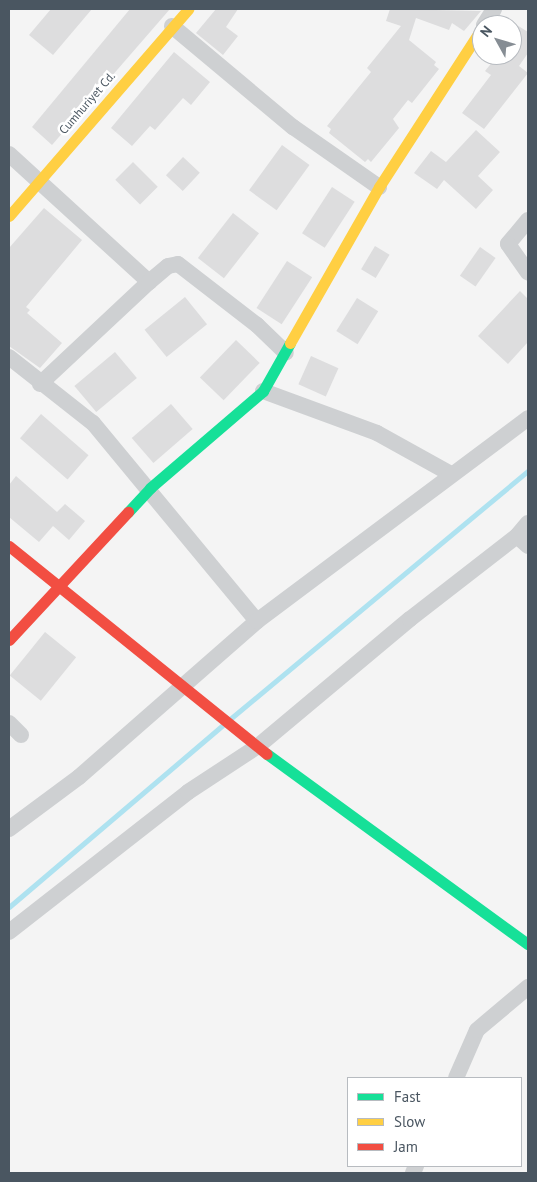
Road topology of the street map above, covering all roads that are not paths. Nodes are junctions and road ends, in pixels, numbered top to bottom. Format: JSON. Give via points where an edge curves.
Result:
{"nodes":[{"id":1,"x":188,"y":9,"type":"edge"},
{"id":2,"x":172,"y":26,"type":"junction"},
{"id":3,"x":472,"y":44,"type":"edge"},
{"id":4,"x":9,"y":154,"type":"edge"},
{"id":5,"x":38,"y":180,"type":"junction"},
{"id":6,"x":379,"y":186,"type":"junction"},
{"id":7,"x":9,"y":216,"type":"edge"},
{"id":8,"x":528,"y":220,"type":"edge"},
{"id":9,"x":528,"y":272,"type":"edge"},
{"id":10,"x":149,"y":282,"type":"junction"},
{"id":11,"x":286,"y":353,"type":"junction"},
{"id":12,"x":9,"y":357,"type":"edge"},
{"id":13,"x":40,"y":384,"type":"junction"},
{"id":14,"x":263,"y":390,"type":"junction"},
{"id":15,"x":528,"y":418,"type":"edge"},
{"id":16,"x":451,"y":474,"type":"junction"},
{"id":17,"x":150,"y":488,"type":"junction"},
{"id":18,"x":528,"y":523,"type":"edge"},
{"id":19,"x":523,"y":541,"type":"edge"},
{"id":20,"x":9,"y":546,"type":"edge"},
{"id":21,"x":58,"y":584,"type":"junction"},
{"id":22,"x":258,"y":622,"type":"junction"},
{"id":23,"x":9,"y":640,"type":"edge"},
{"id":24,"x":182,"y":685,"type":"junction"},
{"id":25,"x":9,"y":724,"type":"edge"},
{"id":26,"x":21,"y":735,"type":"dead end"},
{"id":27,"x":253,"y":743,"type":"junction"},
{"id":28,"x":9,"y":829,"type":"edge"},
{"id":29,"x":9,"y":932,"type":"edge"},
{"id":30,"x":528,"y":944,"type":"edge"},
{"id":31,"x":528,"y":987,"type":"edge"},
{"id":32,"x":456,"y":1077,"type":"edge"}],
"edges":[{"from":1,"to":2,"type":"street","name":"Cumhuriyet Cd."},
{"from":2,"to":5,"type":"street","name":"Cumhuriyet Cd."},
{"from":2,"to":6,"type":"street","via":[[292,127]]},
{"from":3,"to":6,"type":"street"},
{"from":4,"to":5,"type":"street"},
{"from":5,"to":7,"type":"street","name":"Cumhuriyet Cd."},
{"from":5,"to":10,"type":"street"},
{"from":6,"to":11,"type":"street"},
{"from":8,"to":9,"type":"street","via":[[508,244]]},
{"from":10,"to":11,"type":"street","via":[[168,266],[178,264],[256,325]]},
{"from":10,"to":13,"type":"street"},
{"from":11,"to":14,"type":"street"},
{"from":12,"to":13,"type":"street"},
{"from":13,"to":17,"type":"street","via":[[93,423]]},
{"from":14,"to":16,"type":"street","via":[[377,433]]},
{"from":14,"to":17,"type":"street"},
{"from":15,"to":16,"type":"street"},
{"from":16,"to":22,"type":"street"},
{"from":17,"to":21,"type":"street"},
{"from":17,"to":22,"type":"street"},
{"from":18,"to":19,"type":"street"},
{"from":19,"to":27,"type":"street","via":[[410,619]]},
{"from":20,"to":21,"type":"street"},
{"from":21,"to":23,"type":"street"},
{"from":21,"to":24,"type":"street"},
{"from":22,"to":24,"type":"street"},
{"from":24,"to":27,"type":"street"},
{"from":24,"to":28,"type":"street","via":[[79,777]]},
{"from":25,"to":26,"type":"street"},
{"from":27,"to":29,"type":"street"},
{"from":27,"to":30,"type":"street"},
{"from":31,"to":32,"type":"street","via":[[477,1030]]}]}
